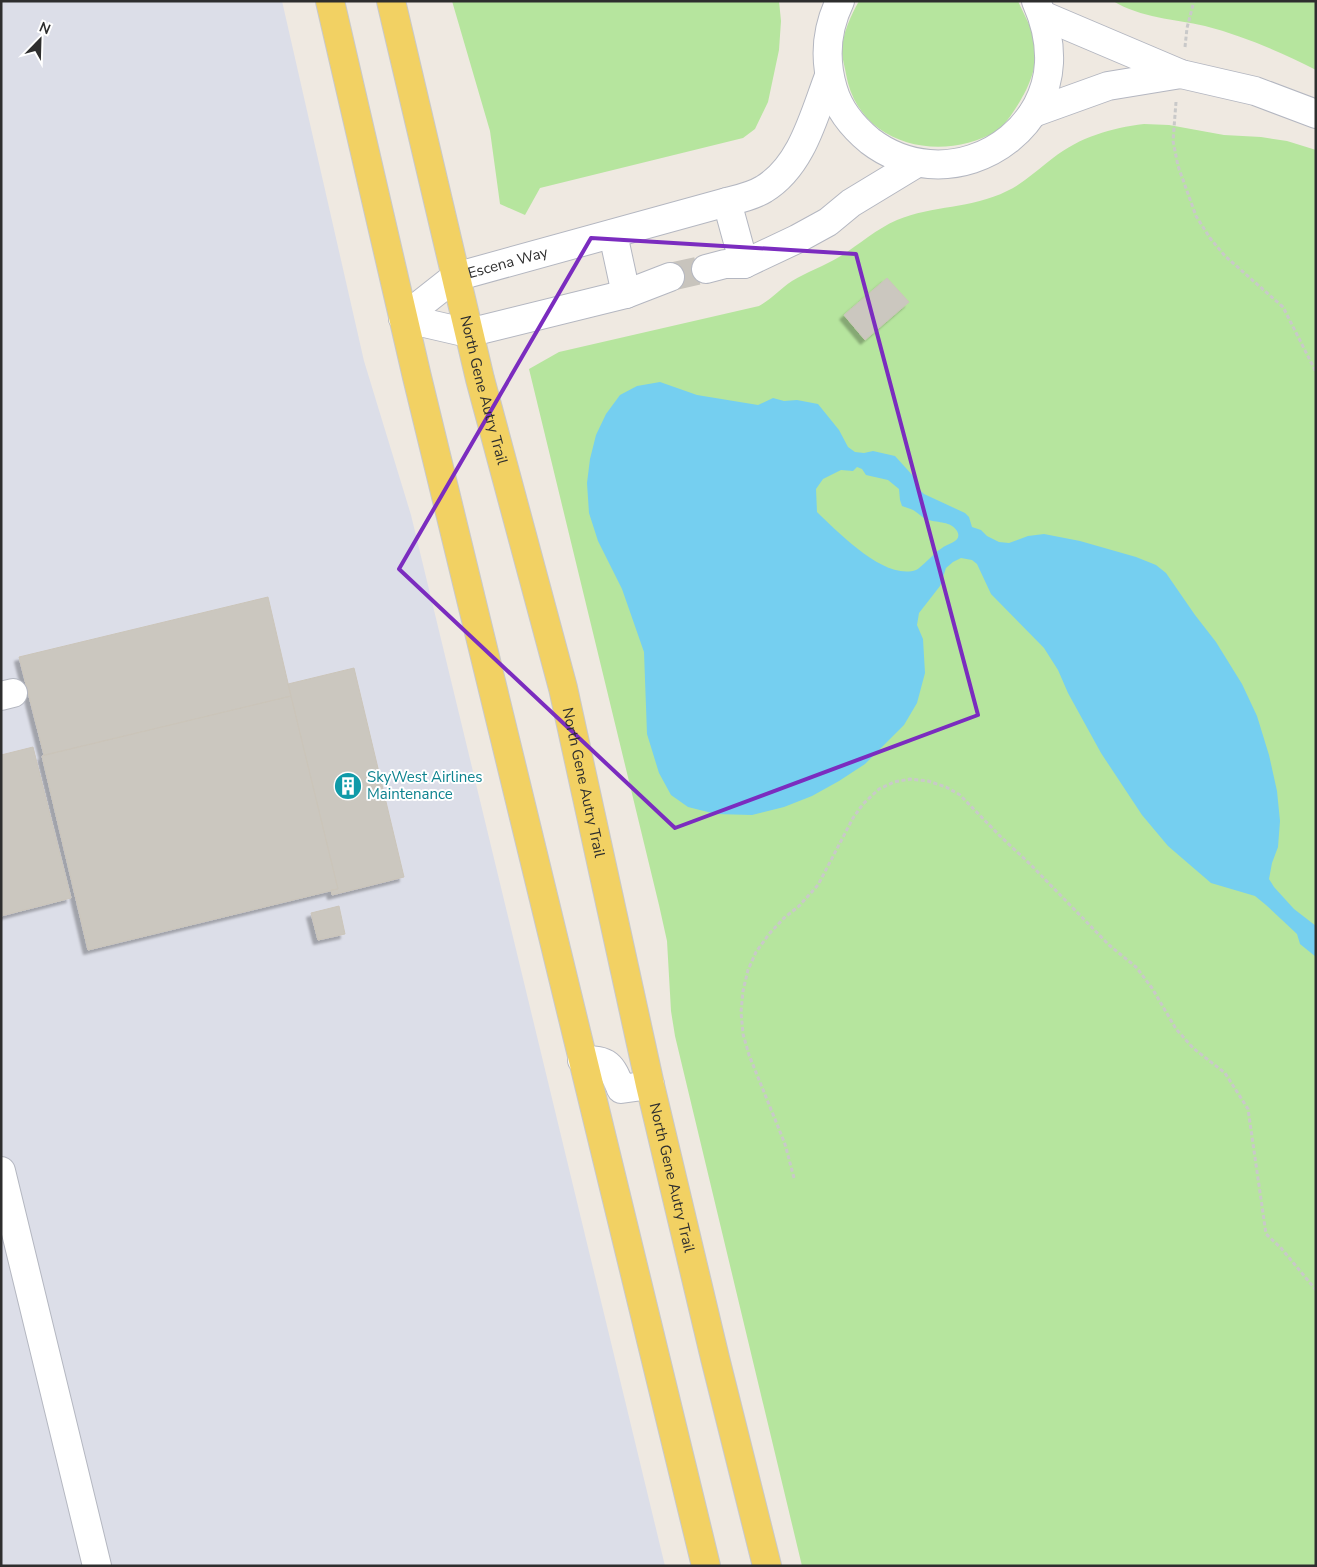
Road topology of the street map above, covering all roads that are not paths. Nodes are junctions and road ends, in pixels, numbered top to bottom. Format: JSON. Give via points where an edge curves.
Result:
{"nodes":[{"id":1,"x":330,"y":1,"type":"edge"},
{"id":2,"x":391,"y":1,"type":"edge"},
{"id":3,"x":836,"y":5,"type":"edge"},
{"id":4,"x":1039,"y":8,"type":"edge"},
{"id":5,"x":1180,"y":74,"type":"junction"},
{"id":6,"x":829,"y":76,"type":"junction"},
{"id":7,"x":1033,"y":113,"type":"junction"},
{"id":8,"x":1316,"y":114,"type":"edge"},
{"id":9,"x":917,"y":162,"type":"junction"},
{"id":10,"x":728,"y":202,"type":"junction"},
{"id":11,"x":613,"y":234,"type":"junction"},
{"id":12,"x":744,"y":264,"type":"junction"},
{"id":13,"x":706,"y":269,"type":"tunnel mouth"},
{"id":14,"x":455,"y":277,"type":"junction"},
{"id":15,"x":670,"y":277,"type":"tunnel mouth"},
{"id":16,"x":626,"y":294,"type":"junction"},
{"id":17,"x":403,"y":318,"type":"junction"},
{"id":18,"x":468,"y":333,"type":"junction"},
{"id":19,"x":582,"y":1060,"type":"junction"},
{"id":20,"x":650,"y":1085,"type":"junction"},
{"id":21,"x":1,"y":1171,"type":"edge"},
{"id":22,"x":97,"y":1566,"type":"edge"},
{"id":23,"x":706,"y":1566,"type":"edge"},
{"id":24,"x":767,"y":1566,"type":"edge"}],
"edges":[{"from":1,"to":17,"type":"main road"},
{"from":2,"to":14,"type":"main road","name":"North Gene Autry Trail"},
{"from":3,"to":6,"type":"street","via":[[829,33]]},
{"from":4,"to":5,"type":"street"},
{"from":4,"to":7,"type":"street","via":[[1047,31],[1049,65],[1044,90]]},
{"from":5,"to":7,"type":"street","via":[[1108,86]]},
{"from":5,"to":8,"type":"street","via":[[1255,91]]},
{"from":6,"to":9,"type":"street","via":[[846,116],[860,133],[896,157]]},
{"from":6,"to":10,"type":"street","name":"Escena Way","via":[[807,133],[779,177],[764,189]]},
{"from":7,"to":9,"type":"street","via":[[1010,139],[982,156],[939,165]]},
{"from":9,"to":12,"type":"street","via":[[851,203],[828,222]]},
{"from":10,"to":11,"type":"street","name":"Escena Way"},
{"from":10,"to":12,"type":"street"},
{"from":11,"to":14,"type":"street","name":"Escena Way"},
{"from":11,"to":16,"type":"street"},
{"from":12,"to":13,"type":"street"},
{"from":14,"to":17,"type":"street","name":"Escena Way"},
{"from":14,"to":18,"type":"main road","name":"North Gene Autry Trail"},
{"from":15,"to":16,"type":"street"},
{"from":16,"to":18,"type":"street"},
{"from":17,"to":18,"type":"street"},
{"from":17,"to":19,"type":"main road"},
{"from":18,"to":20,"type":"main road","name":"North Gene Autry Trail","via":[[563,688]]},
{"from":19,"to":20,"type":"street","via":[[601,1060],[614,1071],[621,1089]]},
{"from":19,"to":23,"type":"main road"},
{"from":20,"to":24,"type":"main road","name":"North Gene Autry Trail"},
{"from":21,"to":22,"type":"street"}]}
